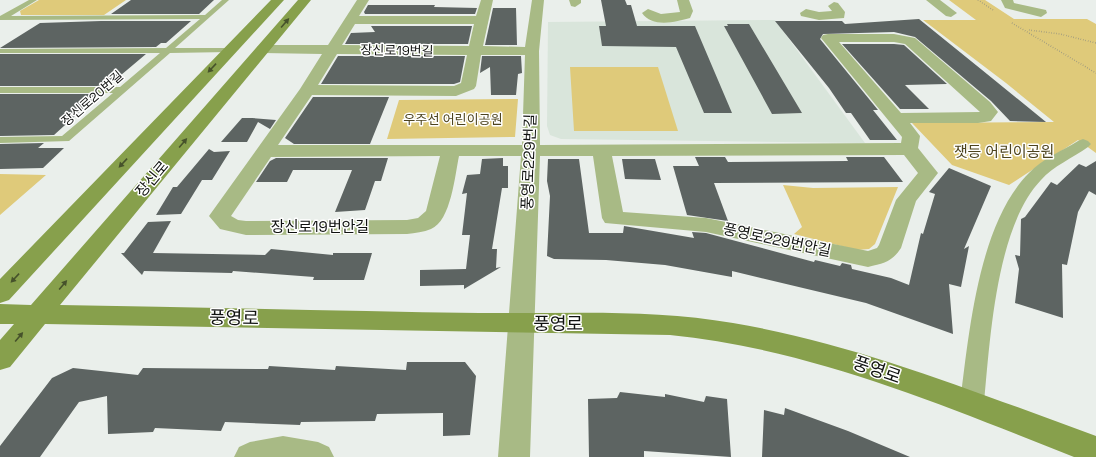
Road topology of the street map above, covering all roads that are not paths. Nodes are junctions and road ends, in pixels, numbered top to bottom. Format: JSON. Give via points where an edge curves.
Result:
{"nodes":[{"id":1,"x":34,"y":0,"type":"edge"},
{"id":2,"x":226,"y":0,"type":"edge"},
{"id":3,"x":278,"y":0,"type":"edge"},
{"id":4,"x":305,"y":0,"type":"edge"},
{"id":5,"x":363,"y":0,"type":"edge"},
{"id":6,"x":487,"y":0,"type":"edge"},
{"id":7,"x":538,"y":0,"type":"edge"},
{"id":8,"x":803,"y":0,"type":"edge"},
{"id":9,"x":932,"y":0,"type":"edge"},
{"id":10,"x":1007,"y":0,"type":"edge"},
{"id":11,"x":684,"y":3,"type":"edge"},
{"id":12,"x":832,"y":3,"type":"edge"},
{"id":13,"x":648,"y":6,"type":"edge"},
{"id":14,"x":806,"y":13,"type":"dead end"},
{"id":15,"x":951,"y":13,"type":"dead end"},
{"id":16,"x":1041,"y":13,"type":"dead end"},
{"id":17,"x":207,"y":17,"type":"junction"},
{"id":18,"x":1,"y":18,"type":"edge"},
{"id":19,"x":350,"y":20,"type":"junction"},
{"id":20,"x":480,"y":20,"type":"junction"},
{"id":21,"x":263,"y":49,"type":"junction"},
{"id":22,"x":332,"y":49,"type":"junction"},
{"id":23,"x":168,"y":50,"type":"junction"},
{"id":24,"x":229,"y":50,"type":"junction"},
{"id":25,"x":0,"y":51,"type":"edge"},
{"id":26,"x":532,"y":51,"type":"junction"},
{"id":27,"x":476,"y":52,"type":"junction"},
{"id":28,"x":0,"y":90,"type":"edge"},
{"id":29,"x":122,"y":90,"type":"junction"},
{"id":30,"x":307,"y":90,"type":"junction"},
{"id":31,"x":895,"y":118,"type":"junction"},
{"id":32,"x":0,"y":140,"type":"edge"},
{"id":33,"x":1083,"y":144,"type":"dead end"},
{"id":34,"x":531,"y":149,"type":"junction"},
{"id":35,"x":909,"y":149,"type":"junction"},
{"id":36,"x":451,"y":150,"type":"junction"},
{"id":37,"x":602,"y":150,"type":"junction"},
{"id":38,"x":266,"y":151,"type":"junction"},
{"id":39,"x":0,"y":294,"type":"edge"},
{"id":40,"x":0,"y":314,"type":"edge"},
{"id":41,"x":37,"y":315,"type":"junction"},
{"id":42,"x":520,"y":324,"type":"junction"},
{"id":43,"x":0,"y":359,"type":"edge"},
{"id":44,"x":972,"y":403,"type":"junction"},
{"id":45,"x":1096,"y":451,"type":"edge"},
{"id":46,"x":250,"y":457,"type":"edge"},
{"id":47,"x":318,"y":457,"type":"edge"},
{"id":48,"x":514,"y":457,"type":"edge"}],
"edges":[{"from":1,"to":18,"type":"lane"},
{"from":2,"to":17,"type":"lane","name":"장신로20번길"},
{"from":3,"to":24,"type":"main road","name":"장신로"},
{"from":21,"to":4,"type":"main road","name":"장신로","one_way":true},
{"from":5,"to":19,"type":"street","name":"장신로19번안길"},
{"from":6,"to":20,"type":"street"},
{"from":7,"to":26,"type":"street","name":"풍영로229번길"},
{"from":8,"to":12,"type":"street","via":[[810,6]]},
{"from":9,"to":15,"type":"street"},
{"from":10,"to":16,"type":"street","via":[[1009,5]]},
{"from":11,"to":13,"type":"street","via":[[687,11],[685,15],[678,17],[658,18]]},
{"from":12,"to":14,"type":"street","via":[[839,15],[819,16]]},
{"from":17,"to":18,"type":"lane"},
{"from":17,"to":23,"type":"lane","name":"장신로20번길"},
{"from":19,"to":20,"type":"street"},
{"from":19,"to":22,"type":"street","name":"장신로19번안길"},
{"from":20,"to":27,"type":"street"},
{"from":21,"to":22,"type":"street","name":"장신로19번길"},
{"from":41,"to":21,"type":"main road","name":"장신로","one_way":true},
{"from":22,"to":27,"type":"street","name":"장신로19번길"},
{"from":22,"to":30,"type":"street","name":"장신로19번안길"},
{"from":23,"to":24,"type":"lane","name":"장신로20번길"},
{"from":23,"to":25,"type":"lane","name":"장신로20번길"},
{"from":23,"to":29,"type":"lane","name":"장신로20번길"},
{"from":24,"to":39,"type":"main road","name":"장신로","one_way":true},
{"from":26,"to":27,"type":"street","name":"장신로19번길"},
{"from":26,"to":34,"type":"street","name":"풍영로229번길"},
{"from":27,"to":30,"type":"street","via":[[468,86],[456,91]]},
{"from":28,"to":29,"type":"lane"},
{"from":29,"to":32,"type":"lane","name":"장신로20번길","via":[[65,139]]},
{"from":30,"to":38,"type":"street","name":"장신로19번안길"},
{"from":31,"to":31,"type":"street","name":"풍영로229번안길","via":[[839,51],[828,38],[894,38],[910,41],[989,112],[985,117],[978,118]]},
{"from":31,"to":35,"type":"street","name":"풍영로229번안길","via":[[910,136]]},
{"from":33,"to":44,"type":"street","via":[[1036,176],[1013,206],[1001,240],[982,320]]},
{"from":34,"to":36,"type":"street"},
{"from":34,"to":37,"type":"street"},
{"from":34,"to":42,"type":"street","name":"풍영로229번길"},
{"from":35,"to":37,"type":"street"},
{"from":35,"to":37,"type":"street","name":"풍영로229번안길","via":[[928,173],[906,200],[890,248],[885,254],[868,259],[706,225],[613,218]]},
{"from":36,"to":38,"type":"street"},
{"from":36,"to":38,"type":"street","name":"장신로19번안길","via":[[436,213],[425,224],[407,227],[246,228],[224,222],[220,216]]},
{"from":40,"to":41,"type":"main road","name":"풍영로"},
{"from":41,"to":42,"type":"main road","name":"풍영로"},
{"from":43,"to":41,"type":"main road","name":"장신로","one_way":true},
{"from":42,"to":44,"type":"main road","name":"풍영로","via":[[654,324],[733,332],[846,359]]},
{"from":42,"to":48,"type":"street","name":"풍영로229번길"},
{"from":44,"to":45,"type":"main road","name":"풍영로"},
{"from":46,"to":47,"type":"street","via":[[284,450]]}]}
